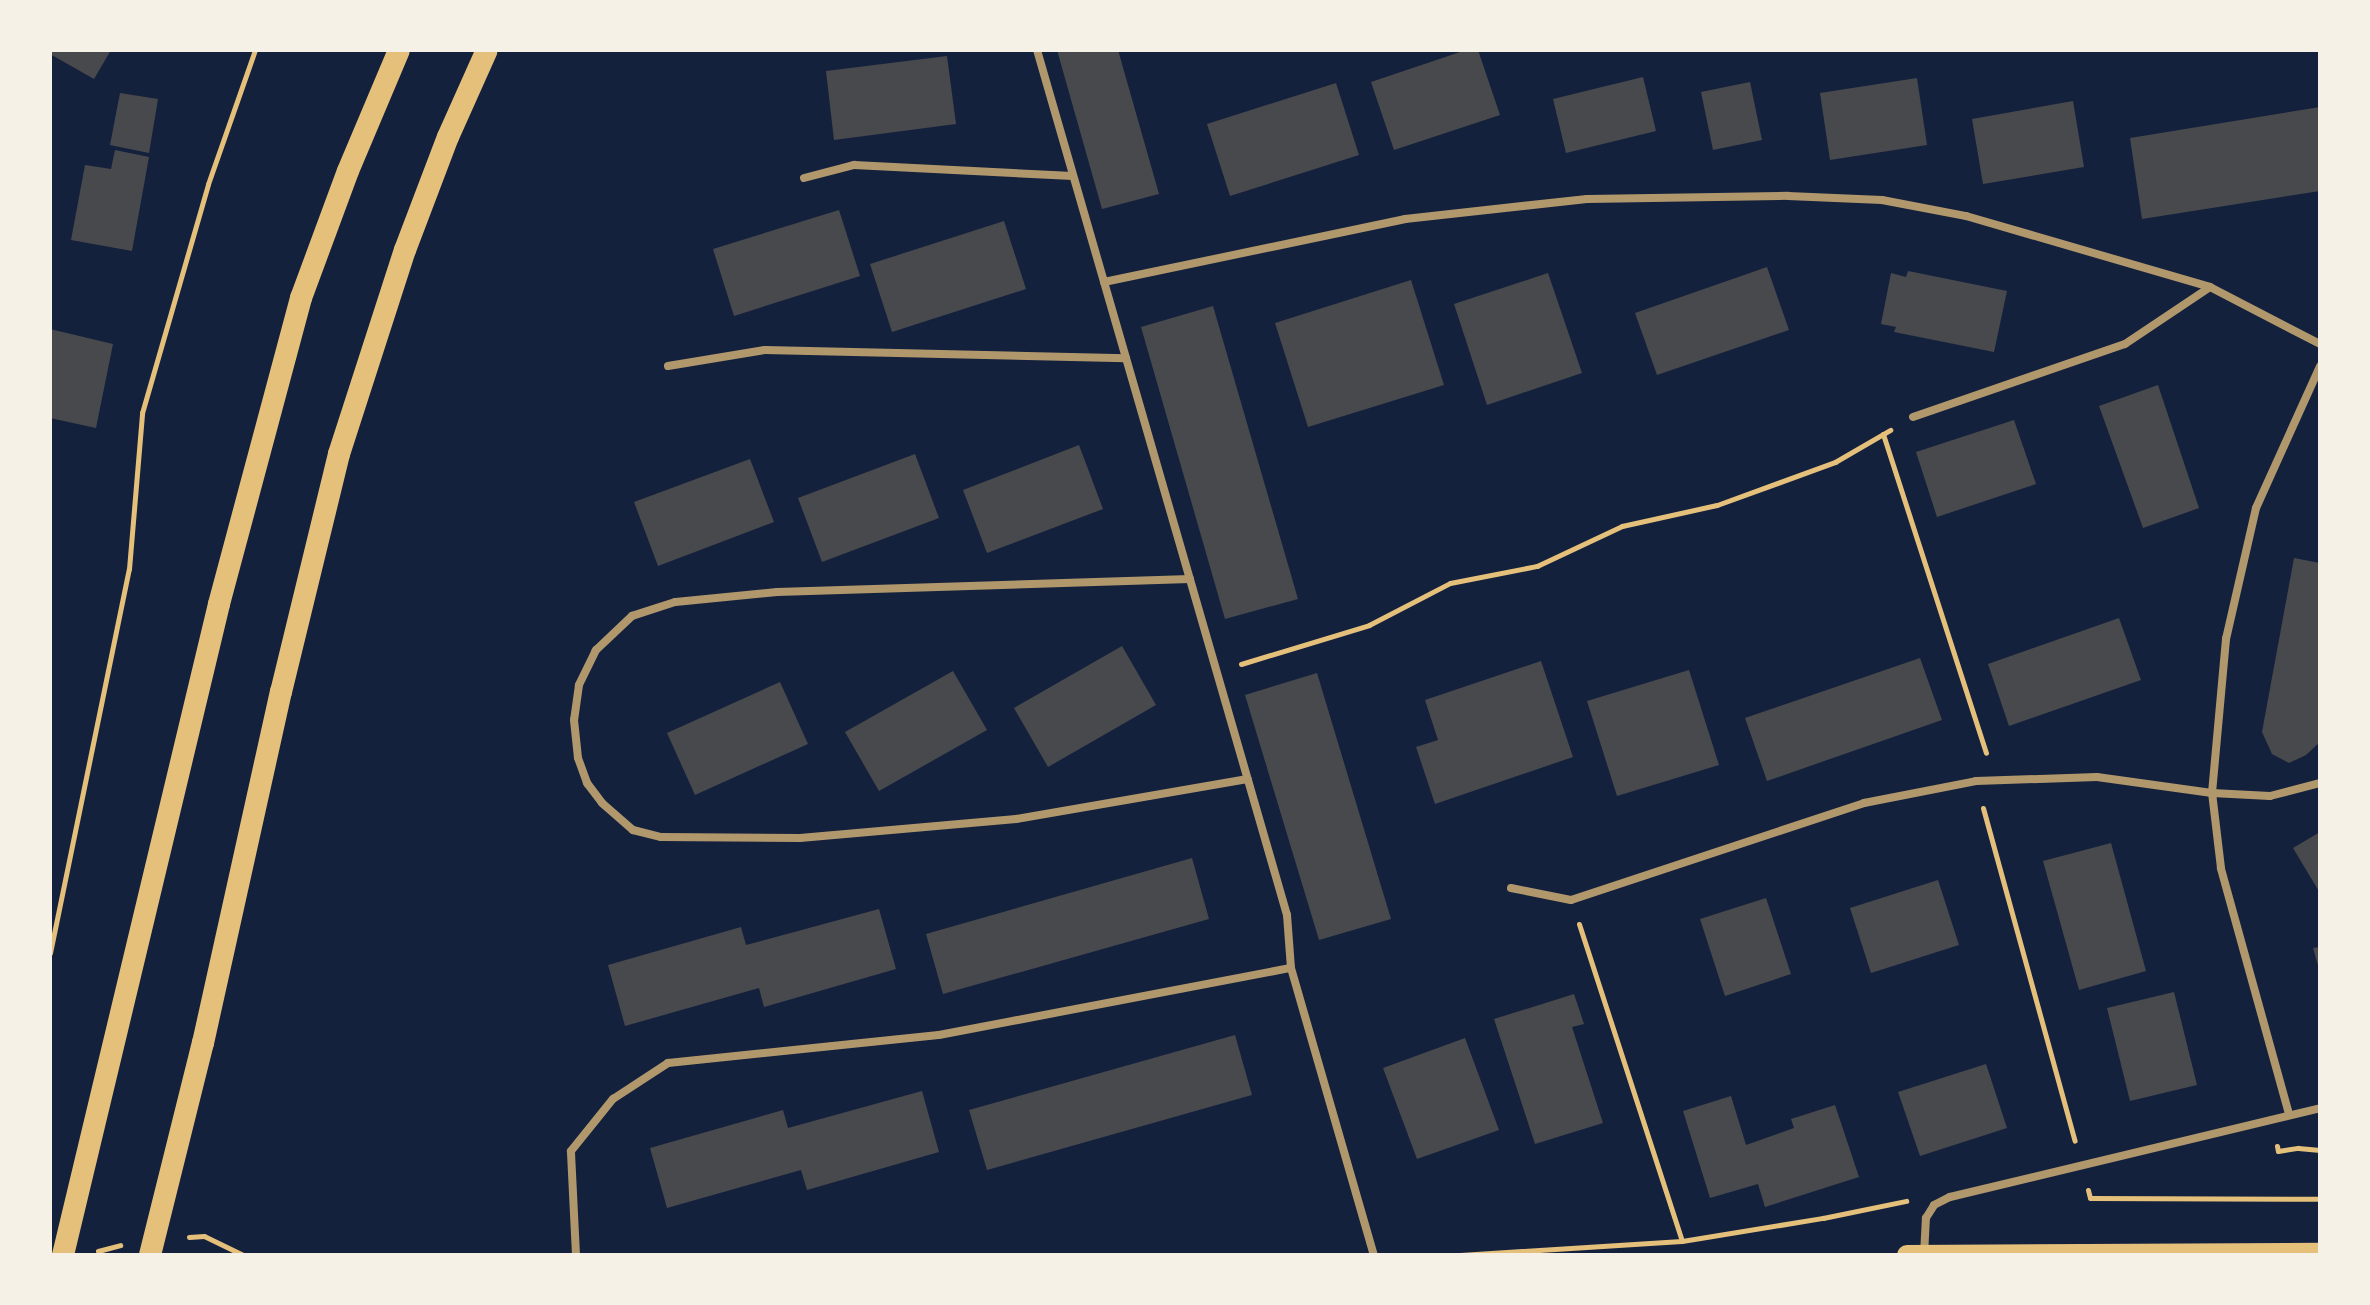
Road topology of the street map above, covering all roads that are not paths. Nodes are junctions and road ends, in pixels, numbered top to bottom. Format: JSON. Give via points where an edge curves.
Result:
{"nodes":[{"id":1,"x":399,"y":50,"type":"edge"},
{"id":2,"x":487,"y":50,"type":"edge"},
{"id":3,"x":1037,"y":50,"type":"edge"},
{"id":4,"x":1073,"y":176,"type":"junction"},
{"id":5,"x":804,"y":178,"type":"dead end"},
{"id":6,"x":1104,"y":282,"type":"junction"},
{"id":7,"x":2210,"y":287,"type":"junction"},
{"id":8,"x":2320,"y":344,"type":"edge"},
{"id":9,"x":1126,"y":358,"type":"junction"},
{"id":10,"x":668,"y":366,"type":"dead end"},
{"id":11,"x":2320,"y":366,"type":"edge"},
{"id":12,"x":1913,"y":417,"type":"road end"},
{"id":13,"x":1190,"y":579,"type":"junction"},
{"id":14,"x":1248,"y":779,"type":"junction"},
{"id":15,"x":2320,"y":783,"type":"edge"},
{"id":16,"x":2212,"y":793,"type":"junction"},
{"id":17,"x":1511,"y":888,"type":"dead end"},
{"id":18,"x":1291,"y":968,"type":"junction"},
{"id":19,"x":2320,"y":1108,"type":"edge"},
{"id":20,"x":2289,"y":1114,"type":"junction"},
{"id":21,"x":2320,"y":1253,"type":"edge"},
{"id":22,"x":63,"y":1255,"type":"edge"},
{"id":23,"x":150,"y":1255,"type":"edge"},
{"id":24,"x":576,"y":1255,"type":"edge"},
{"id":25,"x":1374,"y":1255,"type":"edge"},
{"id":26,"x":1907,"y":1255,"type":"edge"},
{"id":27,"x":1924,"y":1255,"type":"edge"}],
"edges":[{"from":1,"to":22,"type":"highway","via":[[301,298],[219,604]]},
{"from":2,"to":23,"type":"highway","via":[[405,250],[343,440]]},
{"from":3,"to":4,"type":"street"},
{"from":4,"to":5,"type":"street","via":[[854,165]]},
{"from":4,"to":6,"type":"street"},
{"from":6,"to":7,"type":"street","via":[[1405,219],[1587,199],[1788,196],[1882,200],[1966,216]]},
{"from":6,"to":9,"type":"street"},
{"from":7,"to":8,"type":"street"},
{"from":7,"to":12,"type":"street","via":[[2125,344]]},
{"from":9,"to":10,"type":"street","via":[[765,350]]},
{"from":9,"to":13,"type":"street"},
{"from":11,"to":16,"type":"street","via":[[2256,508],[2226,639]]},
{"from":13,"to":14,"type":"street"},
{"from":13,"to":14,"type":"street","via":[[777,592],[675,602],[632,616],[596,650],[579,685],[574,720],[578,758],[602,803],[633,830],[661,837],[800,838],[1016,819]]},
{"from":14,"to":18,"type":"street","via":[[1287,915]]},
{"from":15,"to":16,"type":"street","via":[[2270,796]]},
{"from":16,"to":17,"type":"street","via":[[2097,777],[1976,781],[1864,803],[1571,900]]},
{"from":16,"to":20,"type":"street","via":[[2221,868]]},
{"from":18,"to":24,"type":"street","via":[[939,1035],[668,1063],[613,1099],[571,1151]]},
{"from":18,"to":25,"type":"street"},
{"from":19,"to":20,"type":"street"},
{"from":20,"to":27,"type":"street","via":[[1950,1197],[1934,1205],[1926,1218]]},
{"from":21,"to":27,"type":"main road"},
{"from":26,"to":27,"type":"main road"}]}
